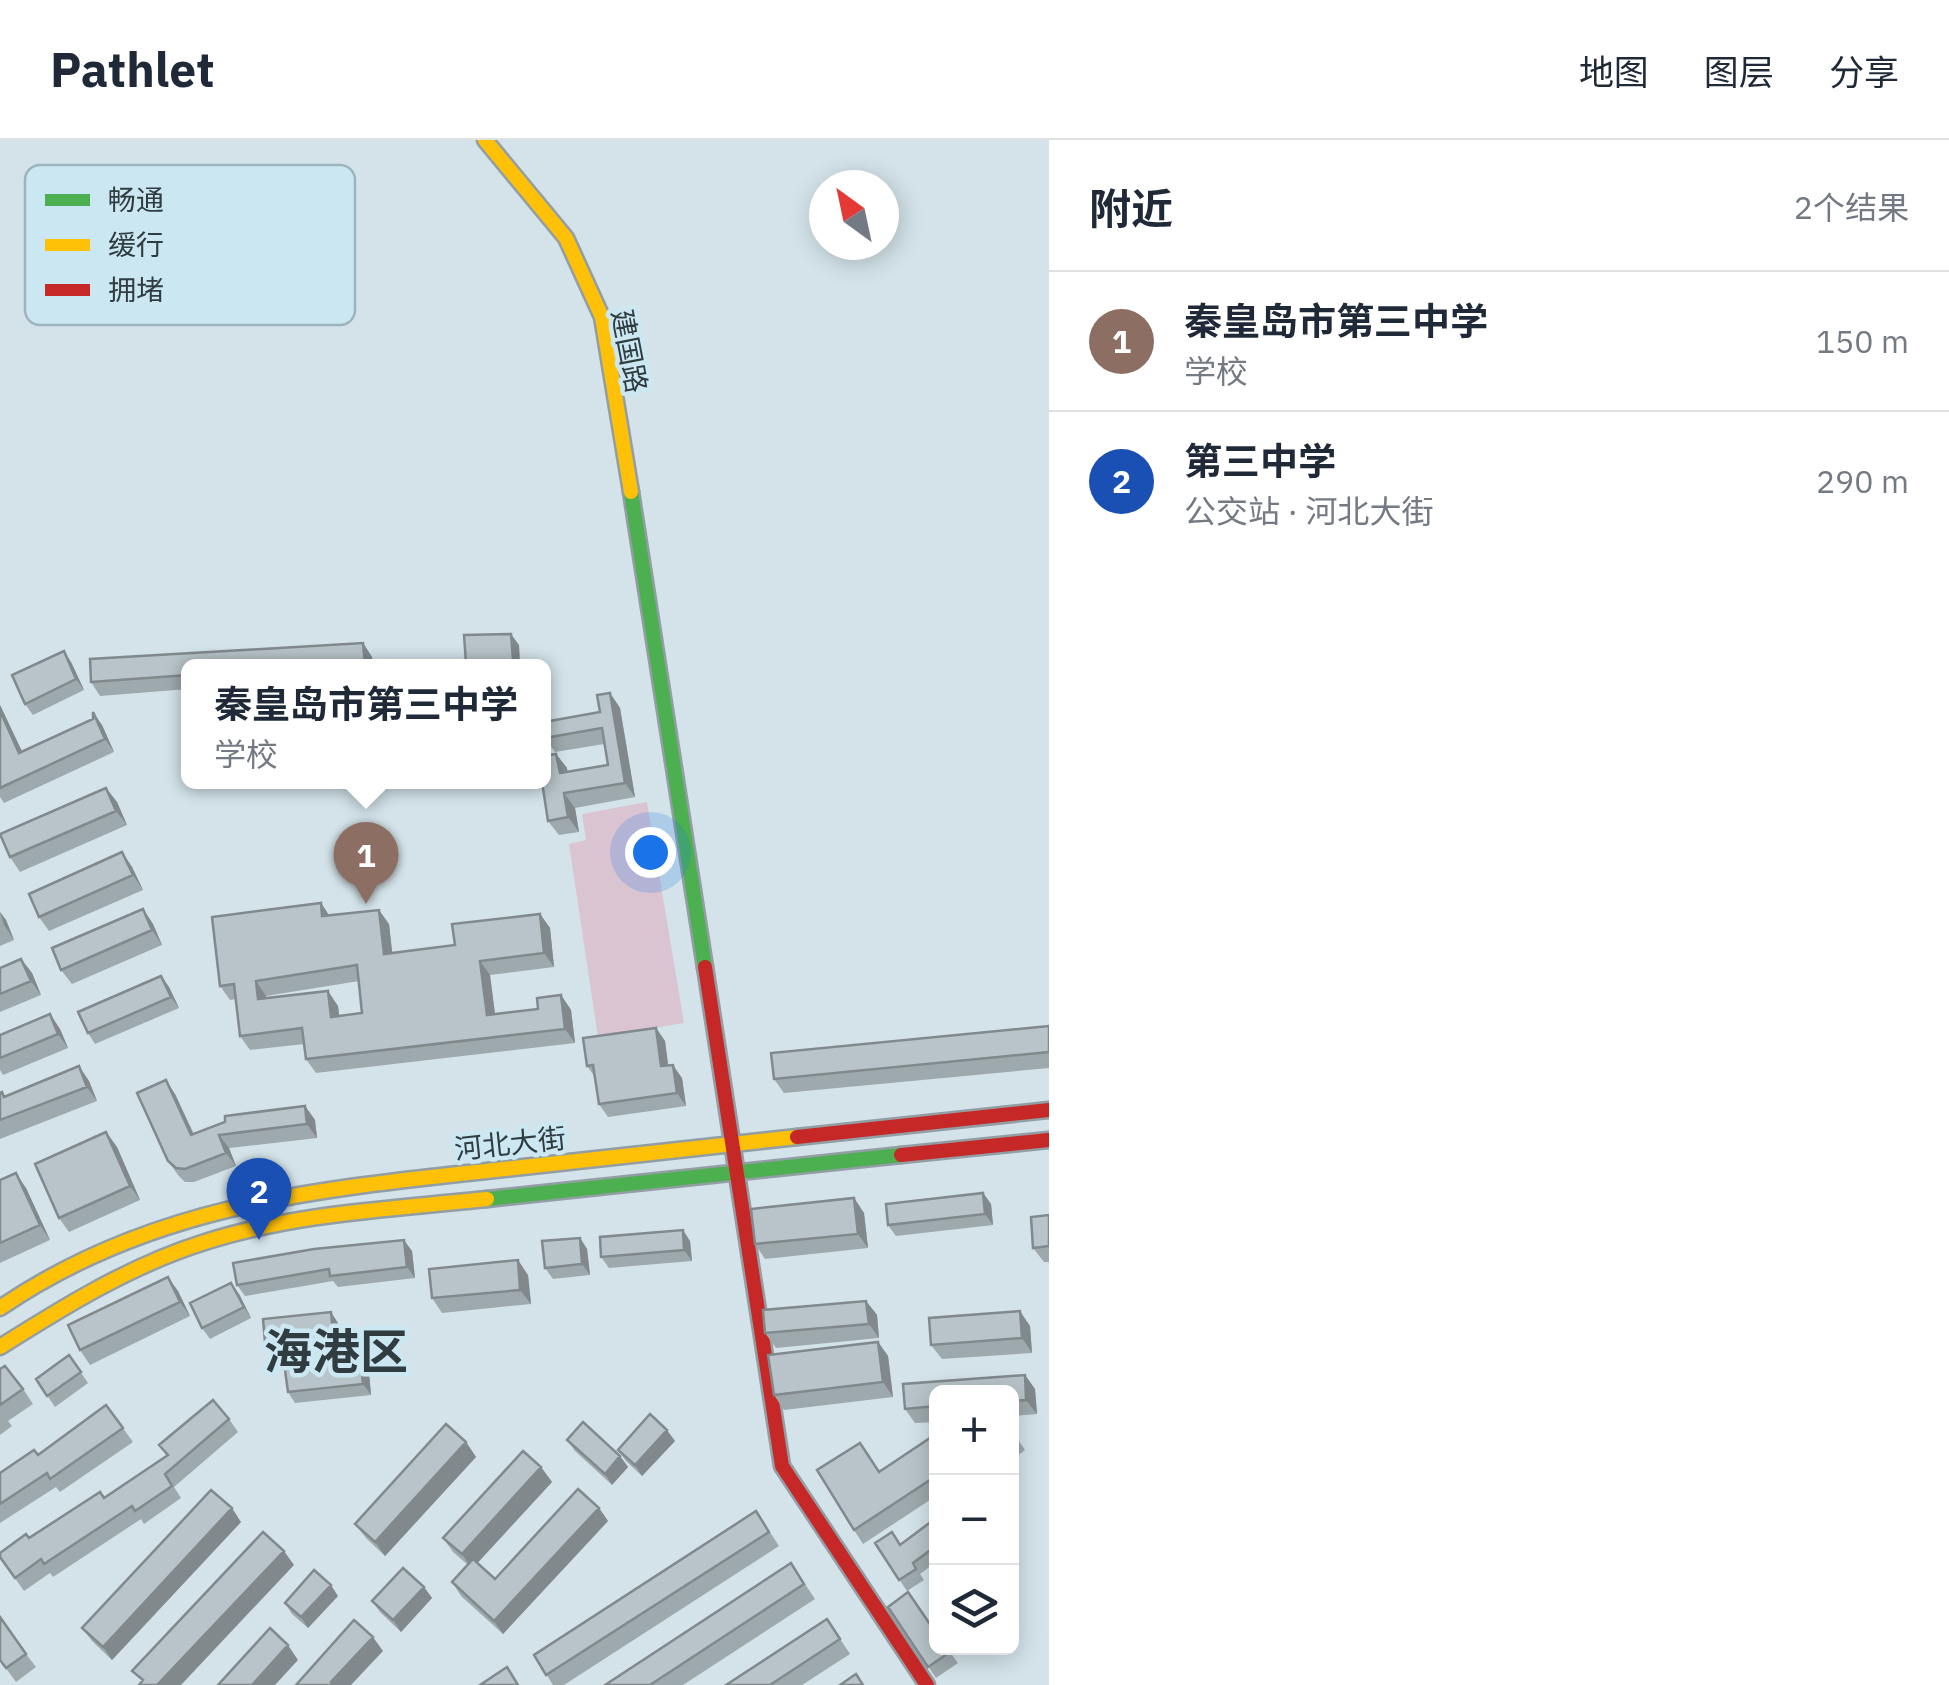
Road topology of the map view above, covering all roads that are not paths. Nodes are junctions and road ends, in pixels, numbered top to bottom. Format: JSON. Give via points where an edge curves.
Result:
{"nodes":[{"id":1,"x":485,"y":140,"type":"edge"},
{"id":2,"x":1049,"y":1110,"type":"edge"},
{"id":3,"x":1049,"y":1140,"type":"edge"},
{"id":4,"x":732,"y":1144,"type":"junction"},
{"id":5,"x":736,"y":1172,"type":"junction"},
{"id":6,"x":0,"y":1308,"type":"edge"},
{"id":7,"x":0,"y":1346,"type":"edge"},
{"id":8,"x":928,"y":1685,"type":"edge"}],
"edges":[{"from":1,"to":4,"type":"main road","name":"建国路","via":[[566,238],[602,317]]},
{"from":2,"to":4,"type":"main road","name":"河北大街"},
{"from":3,"to":5,"type":"main road"},
{"from":4,"to":5,"type":"main road","name":"建国路"},
{"from":4,"to":6,"type":"main road","name":"河北大街","via":[[247,1201],[157,1227],[76,1262]]},
{"from":5,"to":7,"type":"main road","via":[[324,1216],[204,1242],[88,1291]]},
{"from":5,"to":8,"type":"main road","name":"建国路","via":[[782,1466]]}]}
